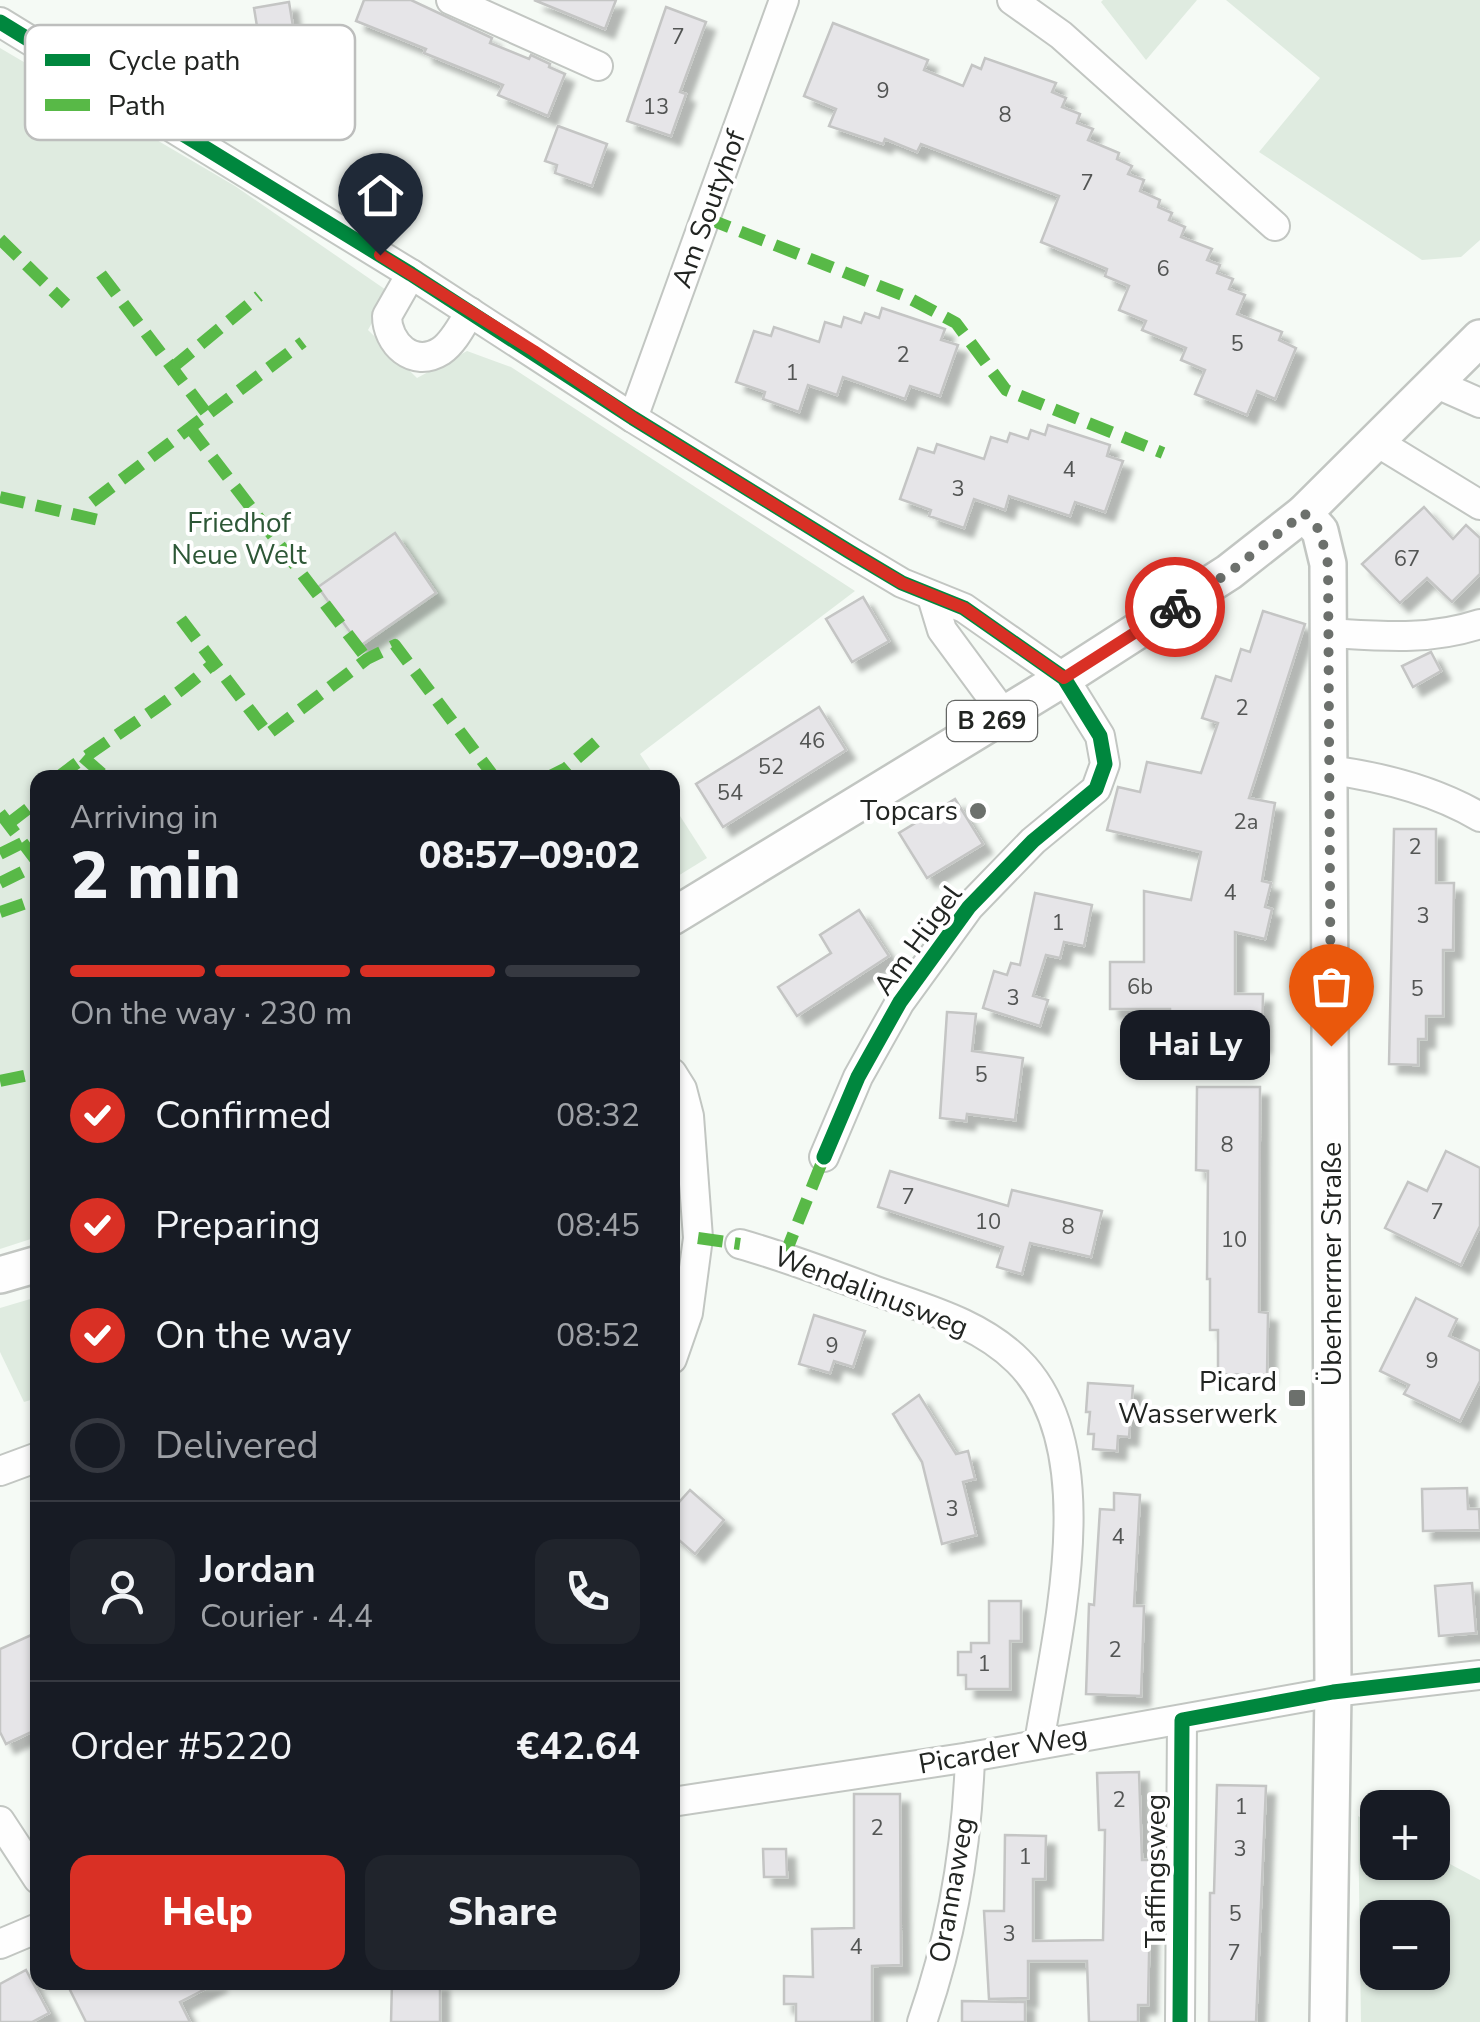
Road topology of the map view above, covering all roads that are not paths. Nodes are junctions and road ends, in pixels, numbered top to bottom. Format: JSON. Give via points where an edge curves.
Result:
{"nodes":[{"id":1,"x":452,"y":0,"type":"edge"},
{"id":2,"x":784,"y":0,"type":"edge"},
{"id":3,"x":1012,"y":0,"type":"edge"},
{"id":4,"x":0,"y":22,"type":"edge"},
{"id":5,"x":25,"y":37,"type":"edge"},
{"id":6,"x":598,"y":66,"type":"dead end"},
{"id":7,"x":192,"y":140,"type":"edge"},
{"id":8,"x":1275,"y":226,"type":"dead end"},
{"id":9,"x":411,"y":274,"type":"junction"},
{"id":10,"x":470,"y":312,"type":"junction"},
{"id":11,"x":1480,"y":338,"type":"edge"},
{"id":12,"x":1438,"y":384,"type":"junction"},
{"id":13,"x":1480,"y":403,"type":"edge"},
{"id":14,"x":633,"y":418,"type":"junction"},
{"id":15,"x":1377,"y":442,"type":"junction"},
{"id":16,"x":1480,"y":505,"type":"edge"},
{"id":17,"x":1304,"y":513,"type":"junction"},
{"id":18,"x":932,"y":596,"type":"junction"},
{"id":19,"x":1480,"y":624,"type":"edge"},
{"id":20,"x":1329,"y":633,"type":"junction"},
{"id":21,"x":1064,"y":678,"type":"junction"},
{"id":22,"x":1004,"y":714,"type":"junction"},
{"id":23,"x":1330,"y":770,"type":"junction"},
{"id":24,"x":1480,"y":817,"type":"edge"},
{"id":25,"x":680,"y":912,"type":"edge"},
{"id":26,"x":680,"y":1086,"type":"edge"},
{"id":27,"x":824,"y":1156,"type":"dead end"},
{"id":28,"x":680,"y":1158,"type":"edge"},
{"id":29,"x":692,"y":1177,"type":"junction"},
{"id":30,"x":740,"y":1244,"type":"dead end"},
{"id":31,"x":30,"y":1266,"type":"edge"},
{"id":32,"x":0,"y":1275,"type":"edge"},
{"id":33,"x":680,"y":1336,"type":"edge"},
{"id":34,"x":30,"y":1460,"type":"edge"},
{"id":35,"x":0,"y":1471,"type":"edge"},
{"id":36,"x":1480,"y":1675,"type":"edge"},
{"id":37,"x":1333,"y":1692,"type":"junction"},
{"id":38,"x":1182,"y":1720,"type":"junction"},
{"id":39,"x":1039,"y":1743,"type":"junction"},
{"id":40,"x":970,"y":1757,"type":"junction"},
{"id":41,"x":680,"y":1801,"type":"edge"},
{"id":42,"x":0,"y":1820,"type":"edge"},
{"id":43,"x":30,"y":1867,"type":"edge"},
{"id":44,"x":30,"y":1931,"type":"edge"},
{"id":45,"x":0,"y":1944,"type":"edge"},
{"id":46,"x":922,"y":2022,"type":"edge"},
{"id":47,"x":1180,"y":2022,"type":"edge"},
{"id":48,"x":1328,"y":2022,"type":"edge"}],
"edges":[{"from":1,"to":6,"type":"street"},
{"from":2,"to":14,"type":"street","name":"Am Soutyhof"},
{"from":3,"to":8,"type":"street","via":[[1061,35]]},
{"from":4,"to":5,"type":"street"},
{"from":7,"to":9,"type":"street"},
{"from":9,"to":10,"type":"street"},
{"from":9,"to":10,"type":"street","via":[[387,316],[391,338],[407,354],[441,351]]},
{"from":10,"to":14,"type":"street"},
{"from":11,"to":12,"type":"main road","number":"B 269"},
{"from":12,"to":13,"type":"street"},
{"from":12,"to":15,"type":"main road","number":"B 269"},
{"from":14,"to":18,"type":"street"},
{"from":15,"to":16,"type":"street"},
{"from":15,"to":17,"type":"main road","number":"B 269"},
{"from":17,"to":20,"type":"main road","name":"Überherrner Straße","via":[[1325,548]]},
{"from":17,"to":21,"type":"main road","number":"B 269","via":[[1230,572]]},
{"from":18,"to":21,"type":"street","via":[[964,608]]},
{"from":18,"to":22,"type":"street","via":[[942,630]]},
{"from":19,"to":20,"type":"street","via":[[1407,638]]},
{"from":20,"to":23,"type":"main road","name":"Überherrner Straße"},
{"from":21,"to":22,"type":"main road","number":"B 269"},
{"from":21,"to":27,"type":"street","name":"Am Hügel","via":[[1100,736],[1106,764],[1096,789],[1033,841],[970,907],[900,1002]]},
{"from":22,"to":25,"type":"main road","number":"B 269"},
{"from":23,"to":24,"type":"street","via":[[1378,776]]},
{"from":23,"to":37,"type":"main road","name":"Überherrner Straße"},
{"from":26,"to":29,"type":"street"},
{"from":28,"to":29,"type":"street"},
{"from":29,"to":33,"type":"street","via":[[696,1274]]},
{"from":30,"to":39,"type":"street","name":"Wendalinusweg","via":[[950,1317],[1004,1350],[1039,1388],[1065,1460],[1068,1499]]},
{"from":31,"to":32,"type":"main road"},
{"from":34,"to":35,"type":"street"},
{"from":36,"to":37,"type":"street","name":"Picarder Weg"},
{"from":37,"to":38,"type":"street","name":"Picarder Weg"},
{"from":37,"to":48,"type":"main road","name":"Überherrner Straße"},
{"from":38,"to":39,"type":"street","name":"Picarder Weg"},
{"from":38,"to":47,"type":"street","name":"Taffingsweg"},
{"from":39,"to":40,"type":"street","name":"Picarder Weg"},
{"from":40,"to":41,"type":"street","name":"Picarder Weg"},
{"from":40,"to":46,"type":"street","name":"Orannaweg","via":[[960,1882]]},
{"from":42,"to":43,"type":"street"},
{"from":44,"to":45,"type":"street"}]}
